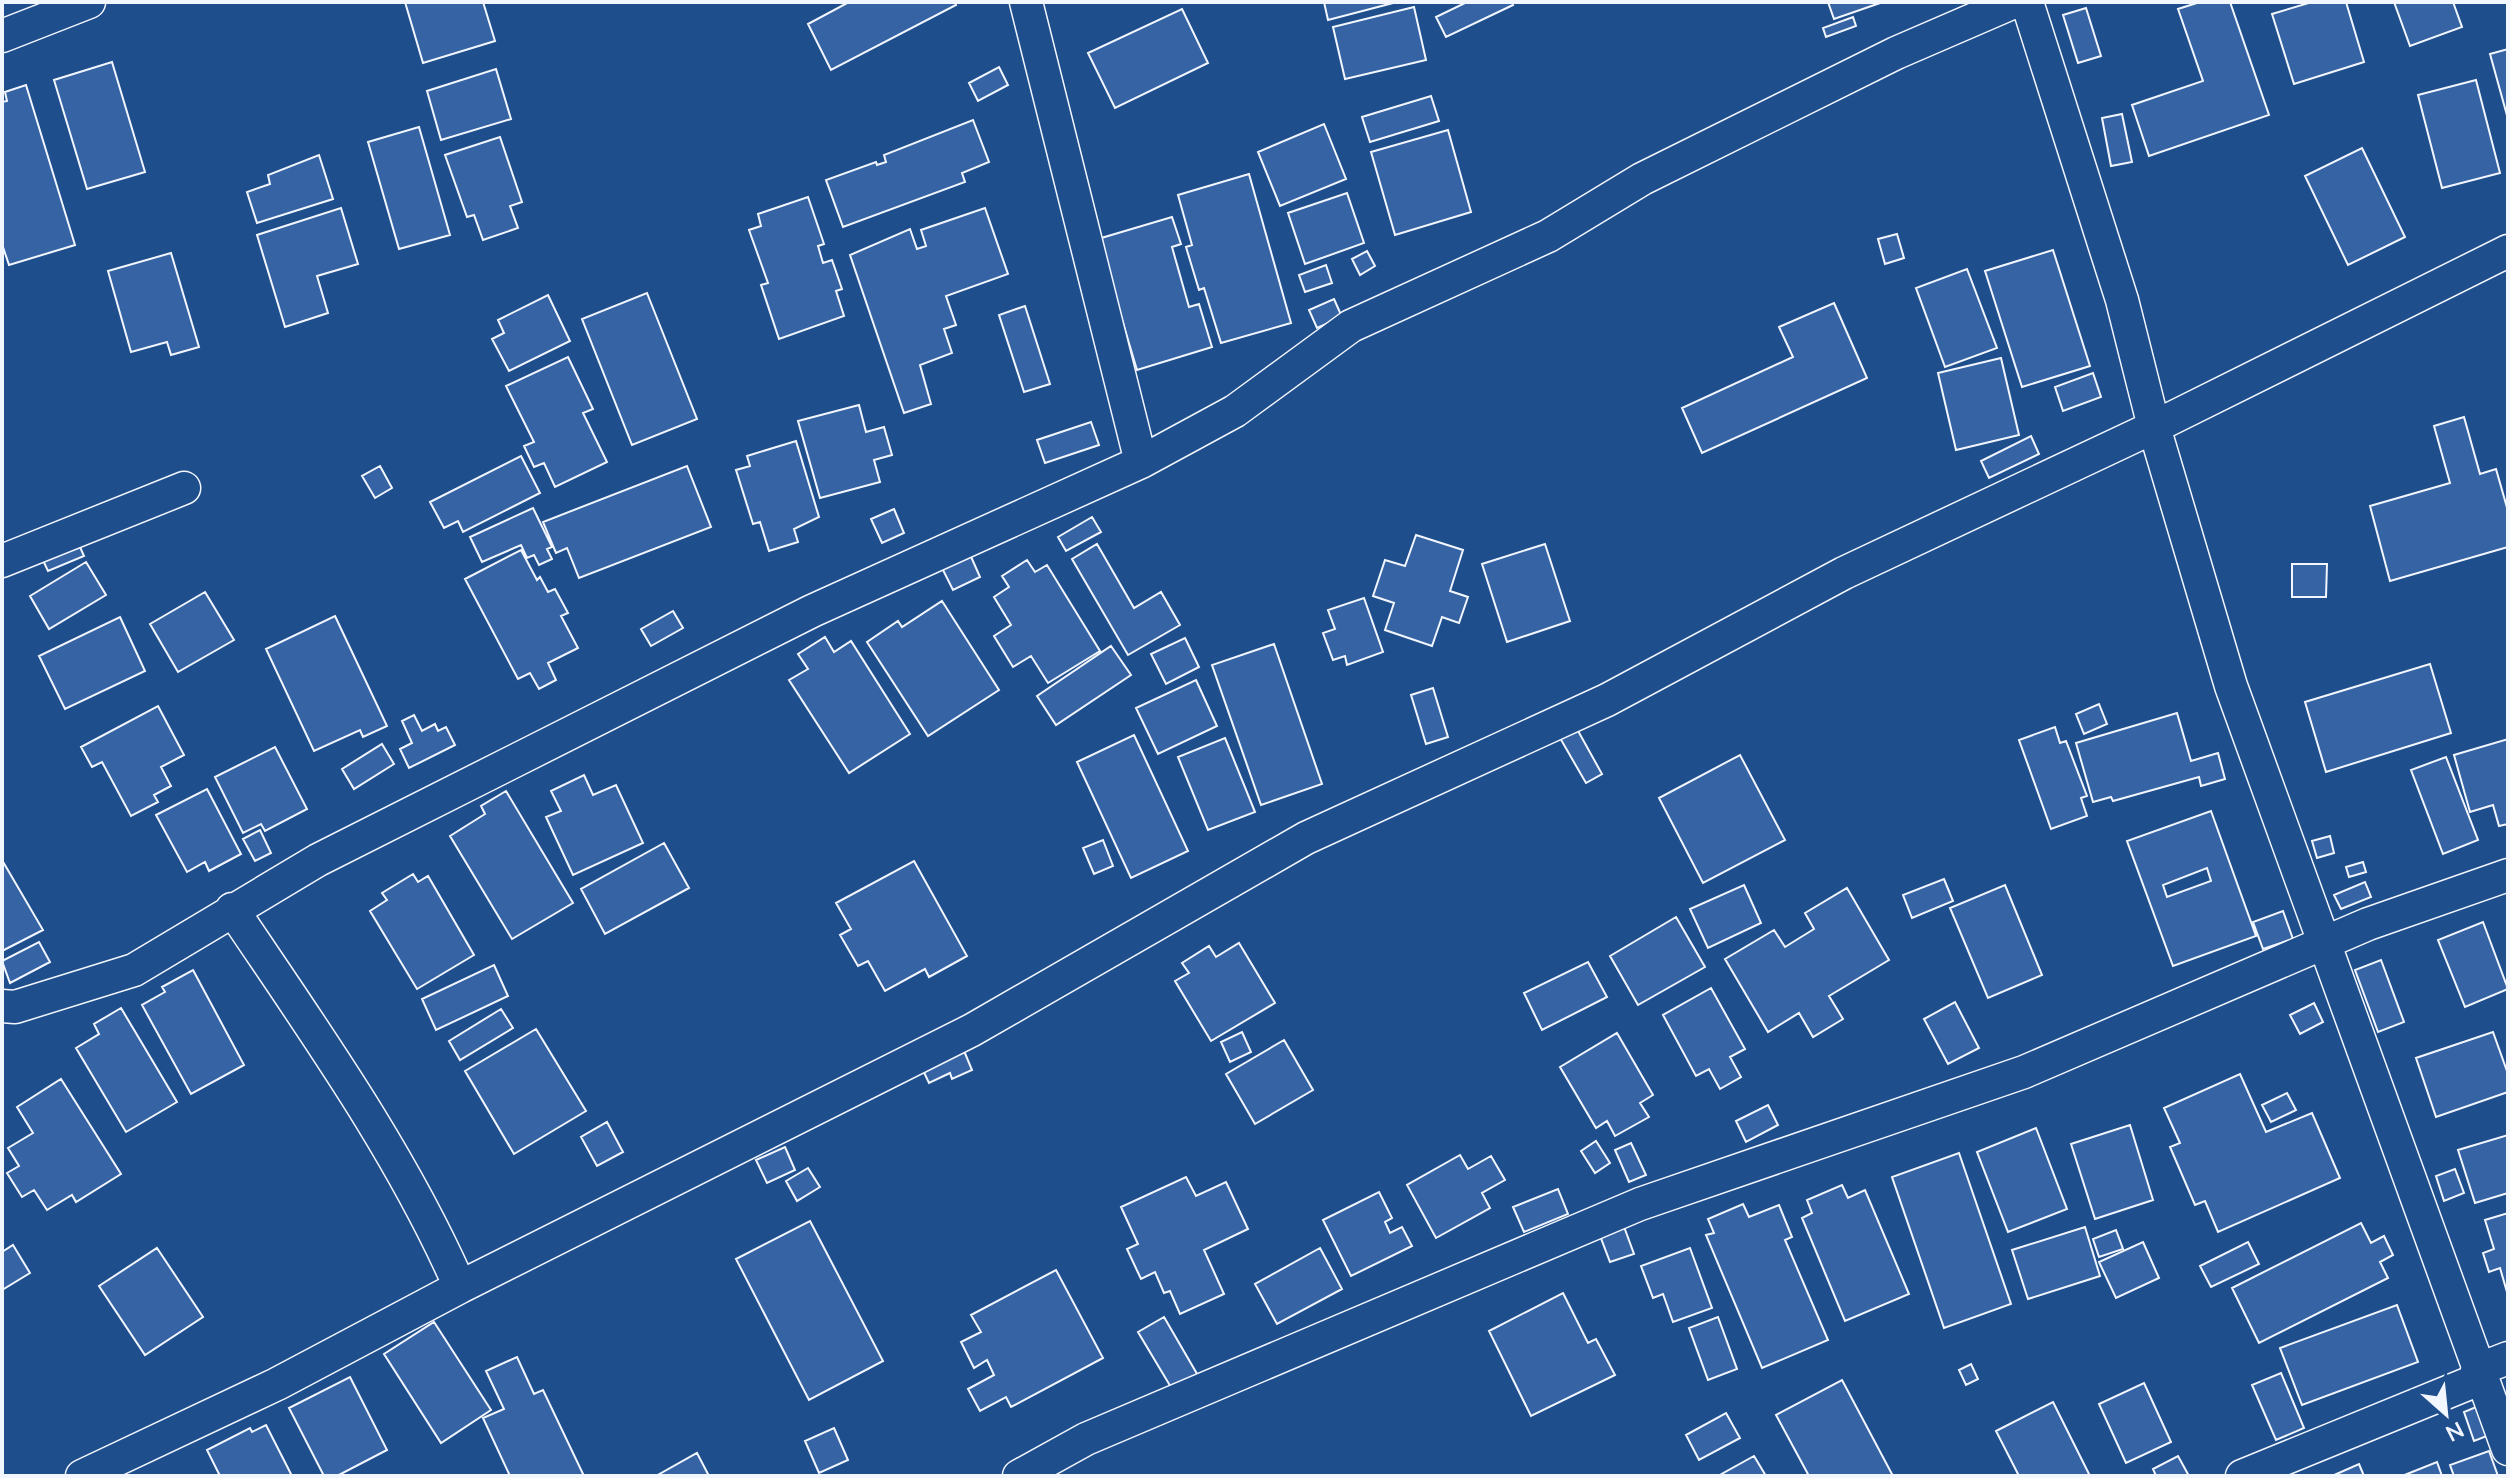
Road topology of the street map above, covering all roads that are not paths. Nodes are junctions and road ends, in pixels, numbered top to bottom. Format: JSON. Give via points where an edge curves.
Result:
{"nodes":[{"id":1,"x":89,"y":2,"type":"edge"},
{"id":2,"x":1026,"y":2,"type":"edge"},
{"id":3,"x":2014,"y":2,"type":"edge"},
{"id":4,"x":2027,"y":2,"type":"edge"},
{"id":5,"x":2,"y":36,"type":"edge"},
{"id":6,"x":2508,"y":251,"type":"edge"},
{"id":7,"x":2154,"y":427,"type":"junction"},
{"id":8,"x":1141,"y":462,"type":"junction"},
{"id":9,"x":184,"y":488,"type":"dead end"},
{"id":10,"x":2,"y":561,"type":"edge"},
{"id":11,"x":2508,"y":875,"type":"edge"},
{"id":12,"x":232,"y":909,"type":"junction"},
{"id":13,"x":2324,"y":945,"type":"junction"},
{"id":14,"x":2,"y":1006,"type":"edge"},
{"id":15,"x":460,"y":1287,"type":"junction"},
{"id":16,"x":2508,"y":1358,"type":"edge"},
{"id":17,"x":2480,"y":1374,"type":"junction"},
{"id":18,"x":2508,"y":1449,"type":"edge"},
{"id":19,"x":82,"y":1476,"type":"edge"},
{"id":20,"x":1019,"y":1476,"type":"edge"},
{"id":21,"x":2242,"y":1476,"type":"edge"}],
"edges":[{"from":1,"to":5,"type":"street"},
{"from":2,"to":8,"type":"street"},
{"from":3,"to":8,"type":"street","via":[[1642,179],[1548,236],[1351,326],[1235,411]]},
{"from":4,"to":7,"type":"street","via":[[2122,300]]},
{"from":6,"to":7,"type":"street"},
{"from":7,"to":13,"type":"street","via":[[2231,686]]},
{"from":7,"to":15,"type":"street","via":[[1844,573],[1607,700],[1306,838],[972,1030]]},
{"from":8,"to":12,"type":"street","via":[[812,611],[318,860]]},
{"from":9,"to":10,"type":"street"},
{"from":11,"to":13,"type":"street"},
{"from":12,"to":14,"type":"street","via":[[134,970],[15,1007]]},
{"from":12,"to":15,"type":"street","via":[[380,1133],[431,1220]]},
{"from":13,"to":17,"type":"street"},
{"from":13,"to":20,"type":"street","via":[[2024,1072],[1640,1204],[1086,1439]]},
{"from":15,"to":19,"type":"street","via":[[277,1384]]},
{"from":16,"to":17,"type":"street"},
{"from":17,"to":18,"type":"street"},
{"from":17,"to":21,"type":"street"}]}
